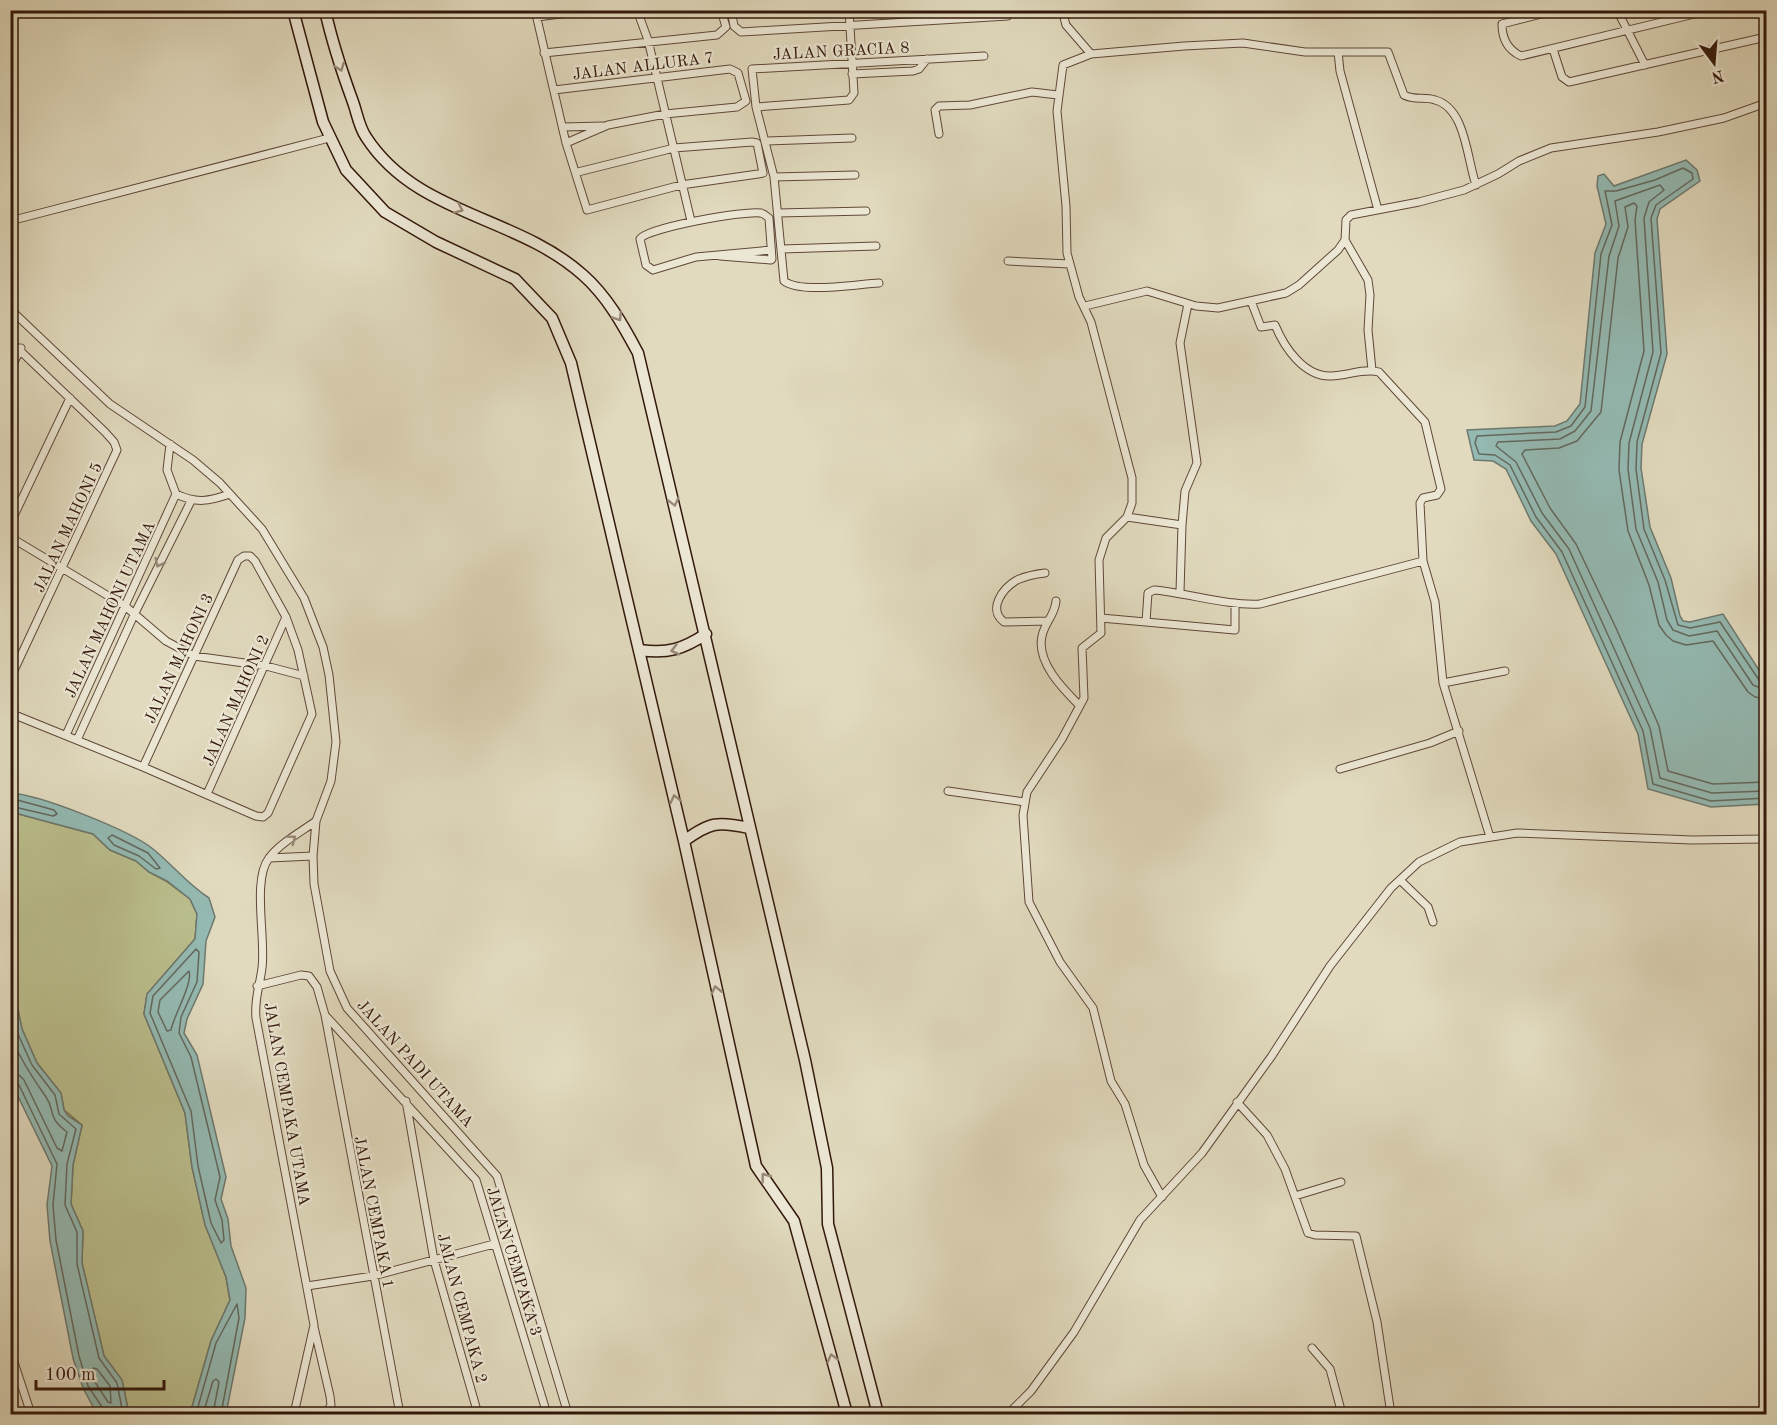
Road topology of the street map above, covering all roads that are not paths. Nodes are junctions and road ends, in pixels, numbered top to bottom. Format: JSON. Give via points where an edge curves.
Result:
{"nodes":[{"id":1,"x":294,"y":10,"type":"edge"},
{"id":2,"x":325,"y":10,"type":"edge"},
{"id":3,"x":592,"y":10,"type":"edge"},
{"id":4,"x":637,"y":10,"type":"edge"},
{"id":5,"x":721,"y":10,"type":"edge"},
{"id":6,"x":731,"y":10,"type":"edge"},
{"id":7,"x":849,"y":10,"type":"edge"},
{"id":8,"x":1035,"y":10,"type":"edge"},
{"id":9,"x":1052,"y":10,"type":"edge"},
{"id":10,"x":1062,"y":10,"type":"edge"},
{"id":11,"x":1557,"y":10,"type":"edge"},
{"id":12,"x":1617,"y":10,"type":"edge"},
{"id":13,"x":1711,"y":10,"type":"edge"},
{"id":14,"x":1009,"y":13,"type":"edge"},
{"id":15,"x":536,"y":14,"type":"edge"},
{"id":16,"x":849,"y":24,"type":"junction"},
{"id":17,"x":1627,"y":30,"type":"junction"},
{"id":18,"x":1767,"y":38,"type":"edge"},
{"id":19,"x":648,"y":40,"type":"junction"},
{"id":20,"x":1553,"y":49,"type":"junction"},
{"id":21,"x":1338,"y":52,"type":"junction"},
{"id":22,"x":544,"y":53,"type":"junction"},
{"id":23,"x":1091,"y":54,"type":"junction"},
{"id":24,"x":984,"y":56,"type":"dead end"},
{"id":25,"x":927,"y":58,"type":"junction"},
{"id":26,"x":851,"y":63,"type":"junction"},
{"id":27,"x":1645,"y":65,"type":"junction"},
{"id":28,"x":852,"y":74,"type":"junction"},
{"id":29,"x":657,"y":76,"type":"junction"},
{"id":30,"x":554,"y":90,"type":"junction"},
{"id":31,"x":1058,"y":94,"type":"junction"},
{"id":32,"x":1767,"y":103,"type":"edge"},
{"id":33,"x":756,"y":107,"type":"junction"},
{"id":34,"x":665,"y":114,"type":"junction"},
{"id":35,"x":608,"y":125,"type":"junction"},
{"id":36,"x":563,"y":127,"type":"junction"},
{"id":37,"x":939,"y":134,"type":"dead end"},
{"id":38,"x":329,"y":138,"type":"junction"},
{"id":39,"x":852,"y":138,"type":"dead end"},
{"id":40,"x":767,"y":141,"type":"junction"},
{"id":41,"x":567,"y":143,"type":"junction"},
{"id":42,"x":674,"y":148,"type":"junction"},
{"id":43,"x":578,"y":172,"type":"junction"},
{"id":44,"x":855,"y":175,"type":"dead end"},
{"id":45,"x":774,"y":177,"type":"junction"},
{"id":46,"x":681,"y":185,"type":"junction"},
{"id":47,"x":1476,"y":185,"type":"junction"},
{"id":48,"x":1378,"y":210,"type":"junction"},
{"id":49,"x":866,"y":211,"type":"dead end"},
{"id":50,"x":778,"y":213,"type":"junction"},
{"id":51,"x":10,"y":221,"type":"edge"},
{"id":52,"x":691,"y":221,"type":"junction"},
{"id":53,"x":1345,"y":240,"type":"junction"},
{"id":54,"x":876,"y":246,"type":"dead end"},
{"id":55,"x":782,"y":249,"type":"junction"},
{"id":56,"x":771,"y":250,"type":"junction"},
{"id":57,"x":720,"y":255,"type":"junction"},
{"id":58,"x":1008,"y":261,"type":"dead end"},
{"id":59,"x":1070,"y":264,"type":"junction"},
{"id":60,"x":879,"y":283,"type":"dead end"},
{"id":61,"x":1251,"y":301,"type":"junction"},
{"id":62,"x":1188,"y":304,"type":"junction"},
{"id":63,"x":1085,"y":306,"type":"junction"},
{"id":64,"x":10,"y":309,"type":"edge"},
{"id":65,"x":10,"y":341,"type":"edge"},
{"id":66,"x":21,"y":348,"type":"junction"},
{"id":67,"x":10,"y":370,"type":"edge"},
{"id":68,"x":1372,"y":370,"type":"junction"},
{"id":69,"x":70,"y":398,"type":"junction"},
{"id":70,"x":170,"y":444,"type":"junction"},
{"id":71,"x":176,"y":494,"type":"junction"},
{"id":72,"x":230,"y":494,"type":"junction"},
{"id":73,"x":191,"y":501,"type":"junction"},
{"id":74,"x":1127,"y":517,"type":"junction"},
{"id":75,"x":10,"y":524,"type":"edge"},
{"id":76,"x":1182,"y":525,"type":"junction"},
{"id":77,"x":10,"y":537,"type":"edge"},
{"id":78,"x":1424,"y":561,"type":"junction"},
{"id":79,"x":63,"y":568,"type":"junction"},
{"id":80,"x":1045,"y":573,"type":"dead end"},
{"id":81,"x":1180,"y":592,"type":"junction"},
{"id":82,"x":1056,"y":601,"type":"dead end"},
{"id":83,"x":1235,"y":603,"type":"junction"},
{"id":84,"x":125,"y":606,"type":"junction"},
{"id":85,"x":134,"y":615,"type":"junction"},
{"id":86,"x":286,"y":617,"type":"junction"},
{"id":87,"x":1101,"y":618,"type":"junction"},
{"id":88,"x":1048,"y":621,"type":"junction"},
{"id":89,"x":1146,"y":622,"type":"junction"},
{"id":90,"x":706,"y":634,"type":"junction"},
{"id":91,"x":640,"y":650,"type":"junction"},
{"id":92,"x":194,"y":656,"type":"junction"},
{"id":93,"x":266,"y":666,"type":"junction"},
{"id":94,"x":1505,"y":671,"type":"dead end"},
{"id":95,"x":304,"y":676,"type":"junction"},
{"id":96,"x":10,"y":679,"type":"edge"},
{"id":97,"x":1443,"y":683,"type":"junction"},
{"id":98,"x":1079,"y":705,"type":"junction"},
{"id":99,"x":10,"y":713,"type":"edge"},
{"id":100,"x":1459,"y":731,"type":"junction"},
{"id":101,"x":66,"y":735,"type":"junction"},
{"id":102,"x":77,"y":740,"type":"junction"},
{"id":103,"x":143,"y":766,"type":"junction"},
{"id":104,"x":1340,"y":769,"type":"dead end"},
{"id":105,"x":948,"y":791,"type":"dead end"},
{"id":106,"x":207,"y":794,"type":"junction"},
{"id":107,"x":1025,"y":802,"type":"junction"},
{"id":108,"x":316,"y":821,"type":"junction"},
{"id":109,"x":749,"y":828,"type":"junction"},
{"id":110,"x":1490,"y":837,"type":"junction"},
{"id":111,"x":1767,"y":839,"type":"edge"},
{"id":112,"x":684,"y":841,"type":"junction"},
{"id":113,"x":313,"y":856,"type":"junction"},
{"id":114,"x":269,"y":858,"type":"junction"},
{"id":115,"x":1400,"y":880,"type":"junction"},
{"id":116,"x":1433,"y":922,"type":"dead end"},
{"id":117,"x":257,"y":986,"type":"junction"},
{"id":118,"x":325,"y":1015,"type":"junction"},
{"id":119,"x":406,"y":1101,"type":"junction"},
{"id":120,"x":1237,"y":1102,"type":"junction"},
{"id":121,"x":1341,"y":1182,"type":"dead end"},
{"id":122,"x":1295,"y":1196,"type":"junction"},
{"id":123,"x":1162,"y":1197,"type":"junction"},
{"id":124,"x":494,"y":1244,"type":"junction"},
{"id":125,"x":434,"y":1260,"type":"junction"},
{"id":126,"x":373,"y":1276,"type":"junction"},
{"id":127,"x":307,"y":1286,"type":"junction"},
{"id":128,"x":314,"y":1325,"type":"junction"},
{"id":129,"x":1312,"y":1348,"type":"dead end"},
{"id":130,"x":10,"y":1350,"type":"edge"},
{"id":131,"x":547,"y":1412,"type":"edge"},
{"id":132,"x":31,"y":1414,"type":"edge"},
{"id":133,"x":294,"y":1414,"type":"edge"},
{"id":134,"x":326,"y":1414,"type":"edge"},
{"id":135,"x":400,"y":1414,"type":"edge"},
{"id":136,"x":478,"y":1414,"type":"edge"},
{"id":137,"x":530,"y":1414,"type":"edge"},
{"id":138,"x":568,"y":1414,"type":"edge"},
{"id":139,"x":848,"y":1414,"type":"edge"},
{"id":140,"x":878,"y":1414,"type":"edge"},
{"id":141,"x":1008,"y":1414,"type":"edge"},
{"id":142,"x":1342,"y":1414,"type":"edge"},
{"id":143,"x":1391,"y":1414,"type":"edge"}],
"edges":[{"from":1,"to":38,"type":"street"},
{"from":2,"to":90,"type":"street","one_way":true,"via":[[333,48],[365,135],[393,169],[420,191],[536,243],[582,275],[616,313],[638,352]]},
{"from":3,"to":15,"type":"street"},
{"from":4,"to":19,"type":"street"},
{"from":5,"to":19,"type":"street","via":[[726,27],[717,35]]},
{"from":6,"to":16,"type":"street","via":[[734,26],[744,32]]},
{"from":7,"to":16,"type":"street"},
{"from":8,"to":9,"type":"street"},
{"from":10,"to":23,"type":"street","via":[[1066,25]]},
{"from":11,"to":20,"type":"street","via":[[1502,24],[1505,43],[1512,52],[1521,56]]},
{"from":12,"to":17,"type":"street"},
{"from":13,"to":17,"type":"street"},
{"from":14,"to":16,"type":"street"},
{"from":15,"to":22,"type":"street"},
{"from":16,"to":26,"type":"street"},
{"from":17,"to":20,"type":"street"},
{"from":17,"to":27,"type":"street"},
{"from":18,"to":27,"type":"street"},
{"from":19,"to":22,"type":"street"},
{"from":19,"to":29,"type":"street"},
{"from":20,"to":27,"type":"street","via":[[1562,77],[1569,82]]},
{"from":21,"to":23,"type":"street","via":[[1305,52],[1243,43]]},
{"from":21,"to":47,"type":"street","via":[[1388,52],[1404,95],[1436,100],[1448,107],[1458,121]]},
{"from":21,"to":48,"type":"street"},
{"from":22,"to":30,"type":"street"},
{"from":23,"to":31,"type":"street","via":[[1063,65]]},
{"from":24,"to":25,"type":"street","name":"JALAN GRACIA 8"},
{"from":25,"to":26,"type":"street","name":"JALAN GRACIA 8"},
{"from":25,"to":28,"type":"street","name":"JALAN GRACIA 8","via":[[913,72]]},
{"from":26,"to":28,"type":"street"},
{"from":26,"to":33,"type":"street","name":"JALAN GRACIA 8","via":[[756,68],[751,72]]},
{"from":28,"to":33,"type":"street","via":[[854,93],[849,100]]},
{"from":29,"to":30,"type":"street","name":"JALAN ALLURA 7"},
{"from":29,"to":34,"type":"street"},
{"from":29,"to":34,"type":"street","name":"JALAN ALLURA 7","via":[[736,70],[746,101]]},
{"from":30,"to":36,"type":"street"},
{"from":31,"to":37,"type":"street","via":[[1032,92],[970,105],[939,106],[935,110]]},
{"from":31,"to":59,"type":"street","via":[[1065,238]]},
{"from":32,"to":47,"type":"street","via":[[1724,118],[1658,132],[1551,148]]},
{"from":33,"to":40,"type":"street"},
{"from":34,"to":35,"type":"street"},
{"from":34,"to":42,"type":"street"},
{"from":35,"to":36,"type":"street"},
{"from":35,"to":41,"type":"street"},
{"from":36,"to":41,"type":"street"},
{"from":38,"to":51,"type":"street"},
{"from":38,"to":91,"type":"street","via":[[346,170],[385,212],[436,242],[515,279],[552,318],[571,363]]},
{"from":39,"to":40,"type":"street"},
{"from":40,"to":45,"type":"street"},
{"from":41,"to":43,"type":"street"},
{"from":42,"to":43,"type":"street"},
{"from":42,"to":46,"type":"street"},
{"from":42,"to":46,"type":"street","via":[[757,143],[762,173]]},
{"from":43,"to":46,"type":"street","via":[[587,210]]},
{"from":44,"to":45,"type":"street"},
{"from":45,"to":50,"type":"street"},
{"from":46,"to":52,"type":"street"},
{"from":47,"to":48,"type":"street"},
{"from":48,"to":53,"type":"street","via":[[1350,216],[1345,223]]},
{"from":49,"to":50,"type":"street"},
{"from":50,"to":55,"type":"street"},
{"from":52,"to":56,"type":"street","via":[[761,213],[769,218]]},
{"from":52,"to":57,"type":"street","via":[[641,235],[646,265],[653,270],[696,257]]},
{"from":53,"to":61,"type":"street","via":[[1299,285],[1286,293]]},
{"from":53,"to":68,"type":"street","via":[[1368,280]]},
{"from":54,"to":55,"type":"street"},
{"from":55,"to":60,"type":"street","via":[[781,274],[789,285]]},
{"from":56,"to":57,"type":"street"},
{"from":56,"to":57,"type":"street","via":[[769,262]]},
{"from":58,"to":59,"type":"street"},
{"from":59,"to":63,"type":"street"},
{"from":61,"to":62,"type":"street","via":[[1218,308]]},
{"from":61,"to":68,"type":"street","via":[[1261,327],[1275,325],[1302,365],[1318,375]]},
{"from":62,"to":63,"type":"street","via":[[1147,291]]},
{"from":62,"to":76,"type":"street","via":[[1180,343],[1197,463],[1185,491]]},
{"from":63,"to":74,"type":"street","via":[[1130,468],[1132,503]]},
{"from":64,"to":70,"type":"street","name":"JALAN PADI UTAMA","via":[[110,404]]},
{"from":65,"to":66,"type":"street"},
{"from":66,"to":67,"type":"street"},
{"from":66,"to":69,"type":"street"},
{"from":68,"to":78,"type":"street","via":[[1381,374],[1426,427],[1441,489],[1420,503]]},
{"from":69,"to":75,"type":"street"},
{"from":69,"to":79,"type":"street","name":"JALAN MAHONI 5","via":[[114,442],[117,450]]},
{"from":70,"to":71,"type":"street","via":[[167,470]]},
{"from":70,"to":72,"type":"street","name":"JALAN PADI UTAMA","via":[[207,470]]},
{"from":71,"to":73,"type":"street"},
{"from":71,"to":84,"type":"street","name":"JALAN MAHONI UTAMA"},
{"from":72,"to":73,"type":"street","via":[[207,502]]},
{"from":72,"to":108,"type":"street","name":"JALAN PADI UTAMA","via":[[252,515],[290,574],[323,647],[336,742],[331,781]]},
{"from":73,"to":85,"type":"street","name":"JALAN MAHONI UTAMA","one_way":true},
{"from":74,"to":76,"type":"street"},
{"from":74,"to":87,"type":"street","via":[[1106,538],[1102,549]]},
{"from":76,"to":81,"type":"street"},
{"from":77,"to":79,"type":"street"},
{"from":78,"to":83,"type":"street","via":[[1260,604]]},
{"from":78,"to":97,"type":"street","via":[[1435,602]]},
{"from":79,"to":84,"type":"street"},
{"from":79,"to":96,"type":"street","name":"JALAN MAHONI 5"},
{"from":80,"to":88,"type":"street","via":[[1018,580],[1000,596],[996,606],[1004,622]]},
{"from":81,"to":83,"type":"street"},
{"from":81,"to":89,"type":"street","via":[[1150,591]]},
{"from":82,"to":88,"type":"street","via":[[1055,613]]},
{"from":83,"to":89,"type":"street","via":[[1235,630]]},
{"from":84,"to":85,"type":"street"},
{"from":84,"to":101,"type":"street","name":"JALAN MAHONI UTAMA"},
{"from":85,"to":92,"type":"street","via":[[166,641]]},
{"from":85,"to":102,"type":"street","name":"JALAN MAHONI UTAMA"},
{"from":86,"to":92,"type":"street","name":"JALAN MAHONI 3","via":[[255,561],[244,556],[238,561]]},
{"from":86,"to":93,"type":"street","name":"JALAN MAHONI 2"},
{"from":86,"to":95,"type":"street"},
{"from":87,"to":89,"type":"street"},
{"from":87,"to":98,"type":"street","via":[[1101,633],[1082,648],[1085,691]]},
{"from":88,"to":98,"type":"street","via":[[1041,641],[1044,656],[1063,689]]},
{"from":90,"to":91,"type":"street","one_way":true,"via":[[683,649],[662,653]]},
{"from":90,"to":109,"type":"street"},
{"from":112,"to":91,"type":"street","one_way":true},
{"from":92,"to":93,"type":"street"},
{"from":92,"to":103,"type":"street","name":"JALAN MAHONI 3"},
{"from":93,"to":95,"type":"street"},
{"from":93,"to":106,"type":"street","name":"JALAN MAHONI 2"},
{"from":94,"to":97,"type":"street"},
{"from":95,"to":106,"type":"street","via":[[312,714],[268,813],[256,816]]},
{"from":97,"to":100,"type":"street"},
{"from":98,"to":107,"type":"street","via":[[1062,739],[1033,780]]},
{"from":99,"to":101,"type":"street"},
{"from":100,"to":104,"type":"street"},
{"from":100,"to":110,"type":"street"},
{"from":101,"to":102,"type":"street"},
{"from":102,"to":103,"type":"street"},
{"from":103,"to":106,"type":"street"},
{"from":105,"to":107,"type":"street"},
{"from":107,"to":123,"type":"street","via":[[1029,902],[1060,962],[1093,1008],[1111,1081],[1125,1104],[1144,1165]]},
{"from":108,"to":113,"type":"street","name":"JALAN PADI UTAMA"},
{"from":114,"to":108,"type":"street","one_way":true},
{"from":109,"to":112,"type":"street","via":[[715,823]]},
{"from":109,"to":140,"type":"street","via":[[827,1168],[828,1224]]},
{"from":110,"to":111,"type":"street","via":[[1557,833],[1692,840]]},
{"from":110,"to":115,"type":"street","via":[[1441,850],[1419,862]]},
{"from":139,"to":112,"type":"street","one_way":true,"via":[[794,1221],[756,1166]]},
{"from":113,"to":114,"type":"street"},
{"from":113,"to":138,"type":"street","name":"JALAN PADI UTAMA","via":[[325,950],[347,1008],[497,1176]]},
{"from":114,"to":117,"type":"street","name":"JALAN CEMPAKA UTAMA","via":[[259,887],[264,934]]},
{"from":115,"to":116,"type":"street","via":[[1428,907]]},
{"from":115,"to":120,"type":"street","via":[[1330,966],[1271,1058]]},
{"from":117,"to":118,"type":"street","name":"JALAN CEMPAKA 3","via":[[309,976],[317,987]]},
{"from":117,"to":127,"type":"street","name":"JALAN CEMPAKA UTAMA","via":[[256,1018]]},
{"from":118,"to":119,"type":"street","name":"JALAN CEMPAKA 3"},
{"from":118,"to":126,"type":"street","name":"JALAN CEMPAKA 1"},
{"from":119,"to":124,"type":"street","name":"JALAN CEMPAKA 3","via":[[476,1180]]},
{"from":119,"to":125,"type":"street","name":"JALAN CEMPAKA 2"},
{"from":120,"to":122,"type":"street","via":[[1267,1135]]},
{"from":120,"to":123,"type":"street","via":[[1202,1153]]},
{"from":121,"to":122,"type":"street"},
{"from":122,"to":143,"type":"street","via":[[1308,1233],[1356,1236],[1377,1322]]},
{"from":123,"to":141,"type":"street","via":[[1140,1220],[1063,1348]]},
{"from":124,"to":125,"type":"street"},
{"from":124,"to":131,"type":"street","name":"JALAN CEMPAKA 3"},
{"from":125,"to":126,"type":"street"},
{"from":125,"to":136,"type":"street","name":"JALAN CEMPAKA 2"},
{"from":126,"to":127,"type":"street"},
{"from":126,"to":135,"type":"street","name":"JALAN CEMPAKA 1"},
{"from":127,"to":128,"type":"street","name":"JALAN CEMPAKA UTAMA"},
{"from":128,"to":133,"type":"street"},
{"from":128,"to":134,"type":"street","via":[[330,1396]]},
{"from":129,"to":142,"type":"street","via":[[1330,1369]]},
{"from":130,"to":132,"type":"street"},
{"from":131,"to":137,"type":"street"}]}
